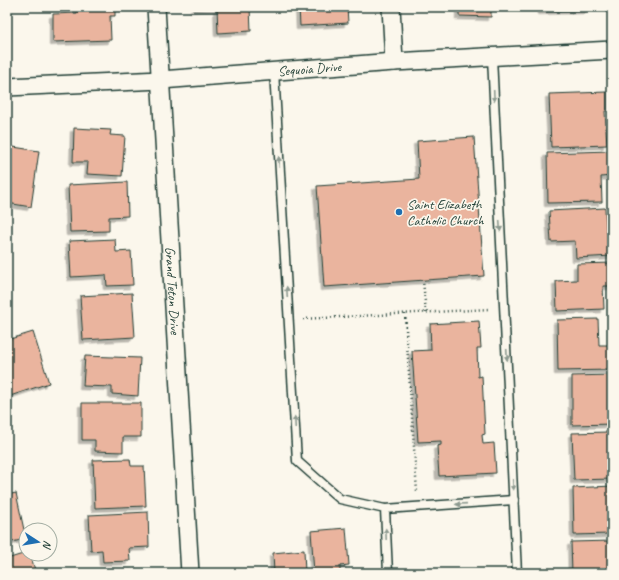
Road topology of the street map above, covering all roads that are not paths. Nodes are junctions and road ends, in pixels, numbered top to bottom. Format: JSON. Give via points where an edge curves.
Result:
{"nodes":[{"id":1,"x":156,"y":7,"type":"edge"},
{"id":2,"x":391,"y":7,"type":"edge"},
{"id":3,"x":612,"y":50,"type":"edge"},
{"id":4,"x":492,"y":57,"type":"junction"},
{"id":5,"x":394,"y":62,"type":"junction"},
{"id":6,"x":274,"y":71,"type":"junction"},
{"id":7,"x":162,"y":80,"type":"junction"},
{"id":8,"x":7,"y":87,"type":"edge"},
{"id":9,"x":514,"y":500,"type":"junction"},
{"id":10,"x":385,"y":510,"type":"junction"},
{"id":11,"x":190,"y":573,"type":"edge"},
{"id":12,"x":388,"y":573,"type":"edge"},
{"id":13,"x":517,"y":573,"type":"edge"}],
"edges":[{"from":1,"to":7,"type":"street","name":"Grand Teton Drive"},
{"from":2,"to":5,"type":"street"},
{"from":3,"to":4,"type":"street","name":"Sequoia Drive"},
{"from":4,"to":5,"type":"street","name":"Sequoia Drive"},
{"from":4,"to":9,"type":"lane","one_way":true},
{"from":5,"to":6,"type":"street","name":"Sequoia Drive"},
{"from":6,"to":7,"type":"street","name":"Sequoia Drive"},
{"from":10,"to":6,"type":"lane","one_way":true,"via":[[340,499],[297,461]]},
{"from":7,"to":8,"type":"street","name":"Sequoia Drive"},
{"from":7,"to":11,"type":"street","name":"Grand Teton Drive"},
{"from":9,"to":10,"type":"lane","one_way":true},
{"from":9,"to":13,"type":"lane"},
{"from":12,"to":10,"type":"lane","one_way":true}]}
